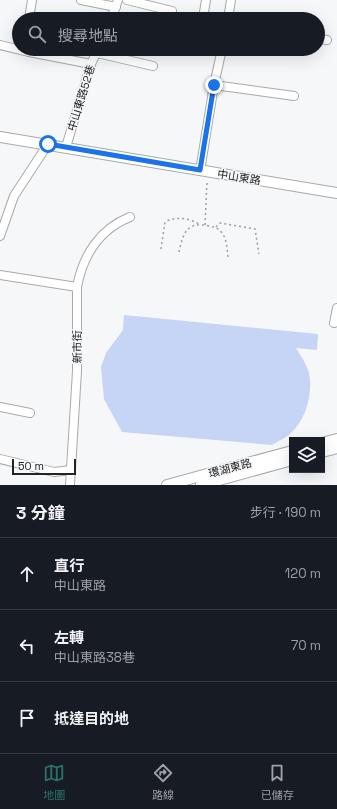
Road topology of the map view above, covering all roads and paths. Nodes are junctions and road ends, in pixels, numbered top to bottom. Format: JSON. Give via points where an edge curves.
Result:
{"nodes":[{"id":1,"x":32,"y":0,"type":"edge"},
{"id":2,"x":81,"y":0,"type":"edge"},
{"id":3,"x":128,"y":0,"type":"edge"},
{"id":4,"x":206,"y":0,"type":"edge"},
{"id":5,"x":231,"y":0,"type":"edge"},
{"id":6,"x":117,"y":3,"type":"edge"},
{"id":7,"x":172,"y":11,"type":"dead end"},
{"id":8,"x":30,"y":12,"type":"edge"},
{"id":9,"x":204,"y":12,"type":"edge"},
{"id":10,"x":229,"y":12,"type":"edge"},
{"id":11,"x":0,"y":45,"type":"edge"},
{"id":12,"x":12,"y":47,"type":"edge"},
{"id":13,"x":55,"y":56,"type":"edge"},
{"id":14,"x":95,"y":56,"type":"edge"},
{"id":15,"x":115,"y":56,"type":"edge"},
{"id":16,"x":220,"y":56,"type":"edge"},
{"id":17,"x":91,"y":64,"type":"junction"},
{"id":18,"x":152,"y":66,"type":"dead end"},
{"id":19,"x":214,"y":85,"type":"junction"},
{"id":20,"x":294,"y":96,"type":"dead end"},
{"id":21,"x":0,"y":137,"type":"edge"},
{"id":22,"x":48,"y":144,"type":"junction"},
{"id":23,"x":66,"y":147,"type":"junction"},
{"id":24,"x":200,"y":170,"type":"junction"},
{"id":25,"x":207,"y":181,"type":"dead end"},
{"id":26,"x":337,"y":192,"type":"edge"},
{"id":27,"x":130,"y":217,"type":"dead end"},
{"id":28,"x":199,"y":224,"type":"junction"},
{"id":29,"x":206,"y":225,"type":"junction"},
{"id":30,"x":216,"y":227,"type":"junction"},
{"id":31,"x":0,"y":236,"type":"edge"},
{"id":32,"x":161,"y":249,"type":"dead end"},
{"id":33,"x":179,"y":252,"type":"dead end"},
{"id":34,"x":259,"y":254,"type":"dead end"},
{"id":35,"x":228,"y":258,"type":"dead end"},
{"id":36,"x":0,"y":275,"type":"edge"},
{"id":37,"x":78,"y":287,"type":"junction"},
{"id":38,"x":337,"y":308,"type":"edge"},
{"id":39,"x":334,"y":323,"type":"dead end"},
{"id":40,"x":0,"y":407,"type":"edge"},
{"id":41,"x":30,"y":413,"type":"dead end"},
{"id":42,"x":337,"y":439,"type":"edge"},
{"id":43,"x":325,"y":442,"type":"edge"},
{"id":44,"x":337,"y":448,"type":"edge"},
{"id":45,"x":325,"y":451,"type":"edge"},
{"id":46,"x":289,"y":452,"type":"edge"},
{"id":47,"x":0,"y":459,"type":"edge"},
{"id":48,"x":289,"y":461,"type":"edge"},
{"id":49,"x":71,"y":470,"type":"junction"},
{"id":50,"x":70,"y":485,"type":"edge"},
{"id":51,"x":167,"y":485,"type":"edge"},
{"id":52,"x":201,"y":485,"type":"edge"}],
"edges":[{"from":1,"to":8,"type":"street"},
{"from":2,"to":6,"type":"street"},
{"from":3,"to":7,"type":"street"},
{"from":4,"to":9,"type":"street"},
{"from":5,"to":10,"type":"street"},
{"from":11,"to":12,"type":"street"},
{"from":13,"to":17,"type":"street"},
{"from":14,"to":17,"type":"street","name":"中山東路52巷"},
{"from":15,"to":18,"type":"street"},
{"from":16,"to":19,"type":"street"},
{"from":17,"to":23,"type":"street","name":"中山東路52巷"},
{"from":19,"to":20,"type":"street"},
{"from":19,"to":24,"type":"street"},
{"from":21,"to":22,"type":"street","name":"中山東路"},
{"from":22,"to":23,"type":"street","name":"中山東路"},
{"from":22,"to":31,"type":"street","via":[[14,196]]},
{"from":23,"to":24,"type":"street","name":"中山東路"},
{"from":24,"to":26,"type":"street","name":"中山東路"},
{"from":25,"to":29,"type":"path"},
{"from":27,"to":37,"type":"street","name":"新市街","via":[[117,223],[92,246],[81,267]]},
{"from":28,"to":29,"type":"path"},
{"from":28,"to":32,"type":"path","via":[[190,218],[171,219],[165,222]]},
{"from":28,"to":33,"type":"path","via":[[188,228],[182,235]]},
{"from":29,"to":30,"type":"path"},
{"from":30,"to":34,"type":"path","via":[[220,223],[255,229]]},
{"from":30,"to":35,"type":"path","via":[[223,234]]},
{"from":36,"to":37,"type":"street"},
{"from":37,"to":49,"type":"street","name":"新市街","via":[[77,371]]},
{"from":38,"to":39,"type":"street"},
{"from":40,"to":41,"type":"street"},
{"from":42,"to":43,"type":"street"},
{"from":44,"to":45,"type":"street"},
{"from":46,"to":51,"type":"street","name":"環湖東路"},
{"from":47,"to":49,"type":"street","via":[[54,472]]},
{"from":48,"to":52,"type":"street","name":"環湖東路"},
{"from":49,"to":50,"type":"street","name":"新市街"}]}
